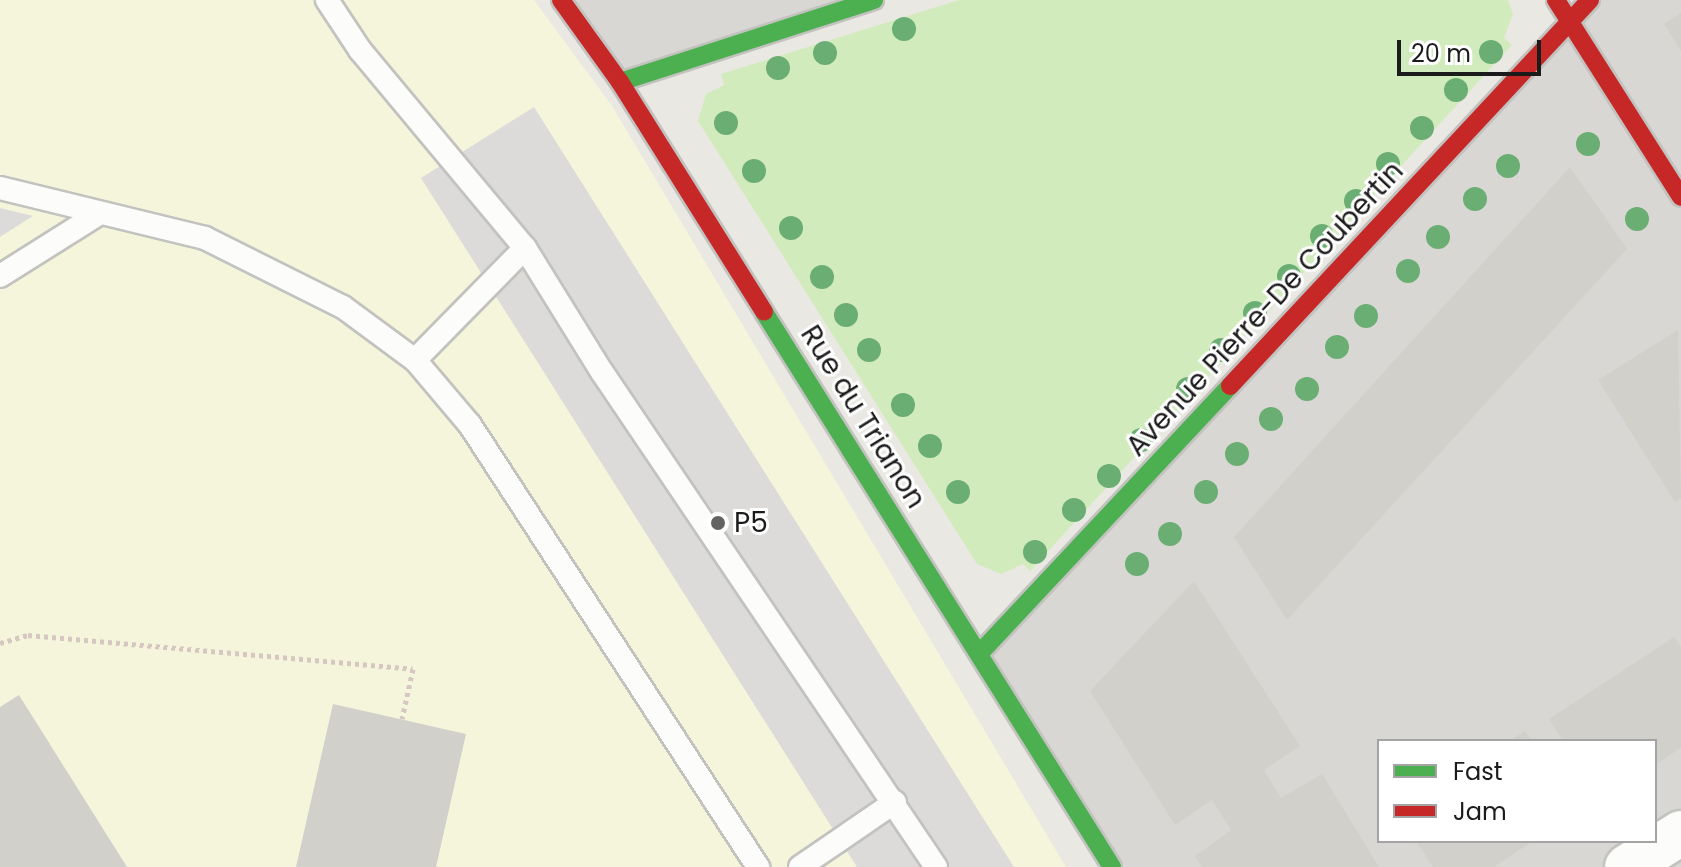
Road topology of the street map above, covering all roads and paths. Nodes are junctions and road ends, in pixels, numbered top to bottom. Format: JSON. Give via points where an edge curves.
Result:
{"nodes":[{"id":1,"x":327,"y":0,"type":"edge"},
{"id":2,"x":561,"y":0,"type":"edge"},
{"id":3,"x":874,"y":0,"type":"edge"},
{"id":4,"x":1556,"y":0,"type":"edge"},
{"id":5,"x":1590,"y":0,"type":"edge"},
{"id":6,"x":1571,"y":24,"type":"junction"},
{"id":7,"x":620,"y":82,"type":"junction"},
{"id":8,"x":0,"y":188,"type":"edge"},
{"id":9,"x":1681,"y":197,"type":"edge"},
{"id":10,"x":100,"y":213,"type":"junction"},
{"id":11,"x":525,"y":248,"type":"junction"},
{"id":12,"x":0,"y":276,"type":"edge"},
{"id":13,"x":415,"y":360,"type":"junction"},
{"id":14,"x":0,"y":643,"type":"edge"},
{"id":15,"x":979,"y":654,"type":"junction"},
{"id":16,"x":402,"y":719,"type":"dead end"},
{"id":17,"x":895,"y":802,"type":"junction"},
{"id":18,"x":1681,"y":833,"type":"edge"},
{"id":19,"x":758,"y":867,"type":"edge"},
{"id":20,"x":800,"y":867,"type":"edge"},
{"id":21,"x":936,"y":867,"type":"edge"},
{"id":22,"x":1112,"y":867,"type":"edge"},
{"id":23,"x":1627,"y":867,"type":"edge"}],
"edges":[{"from":1,"to":11,"type":"lane","via":[[360,50]]},
{"from":2,"to":7,"type":"street","name":"Rue du Trianon"},
{"from":3,"to":7,"type":"street"},
{"from":4,"to":6,"type":"street"},
{"from":5,"to":6,"type":"street","name":"Avenue Pierre-De Coubertin"},
{"from":6,"to":9,"type":"street"},
{"from":6,"to":15,"type":"street","name":"Avenue Pierre-De Coubertin"},
{"from":7,"to":15,"type":"street","name":"Rue du Trianon"},
{"from":8,"to":10,"type":"lane"},
{"from":10,"to":12,"type":"lane"},
{"from":10,"to":13,"type":"lane","via":[[205,238],[278,270],[343,307]]},
{"from":11,"to":13,"type":"lane"},
{"from":11,"to":17,"type":"lane","via":[[602,372]]},
{"from":13,"to":19,"type":"lane","via":[[470,425]]},
{"from":14,"to":16,"type":"path","via":[[28,635],[413,669]]},
{"from":15,"to":22,"type":"street","name":"Rue du Trianon"},
{"from":17,"to":20,"type":"lane"},
{"from":17,"to":21,"type":"lane"},
{"from":18,"to":23,"type":"street"}]}
